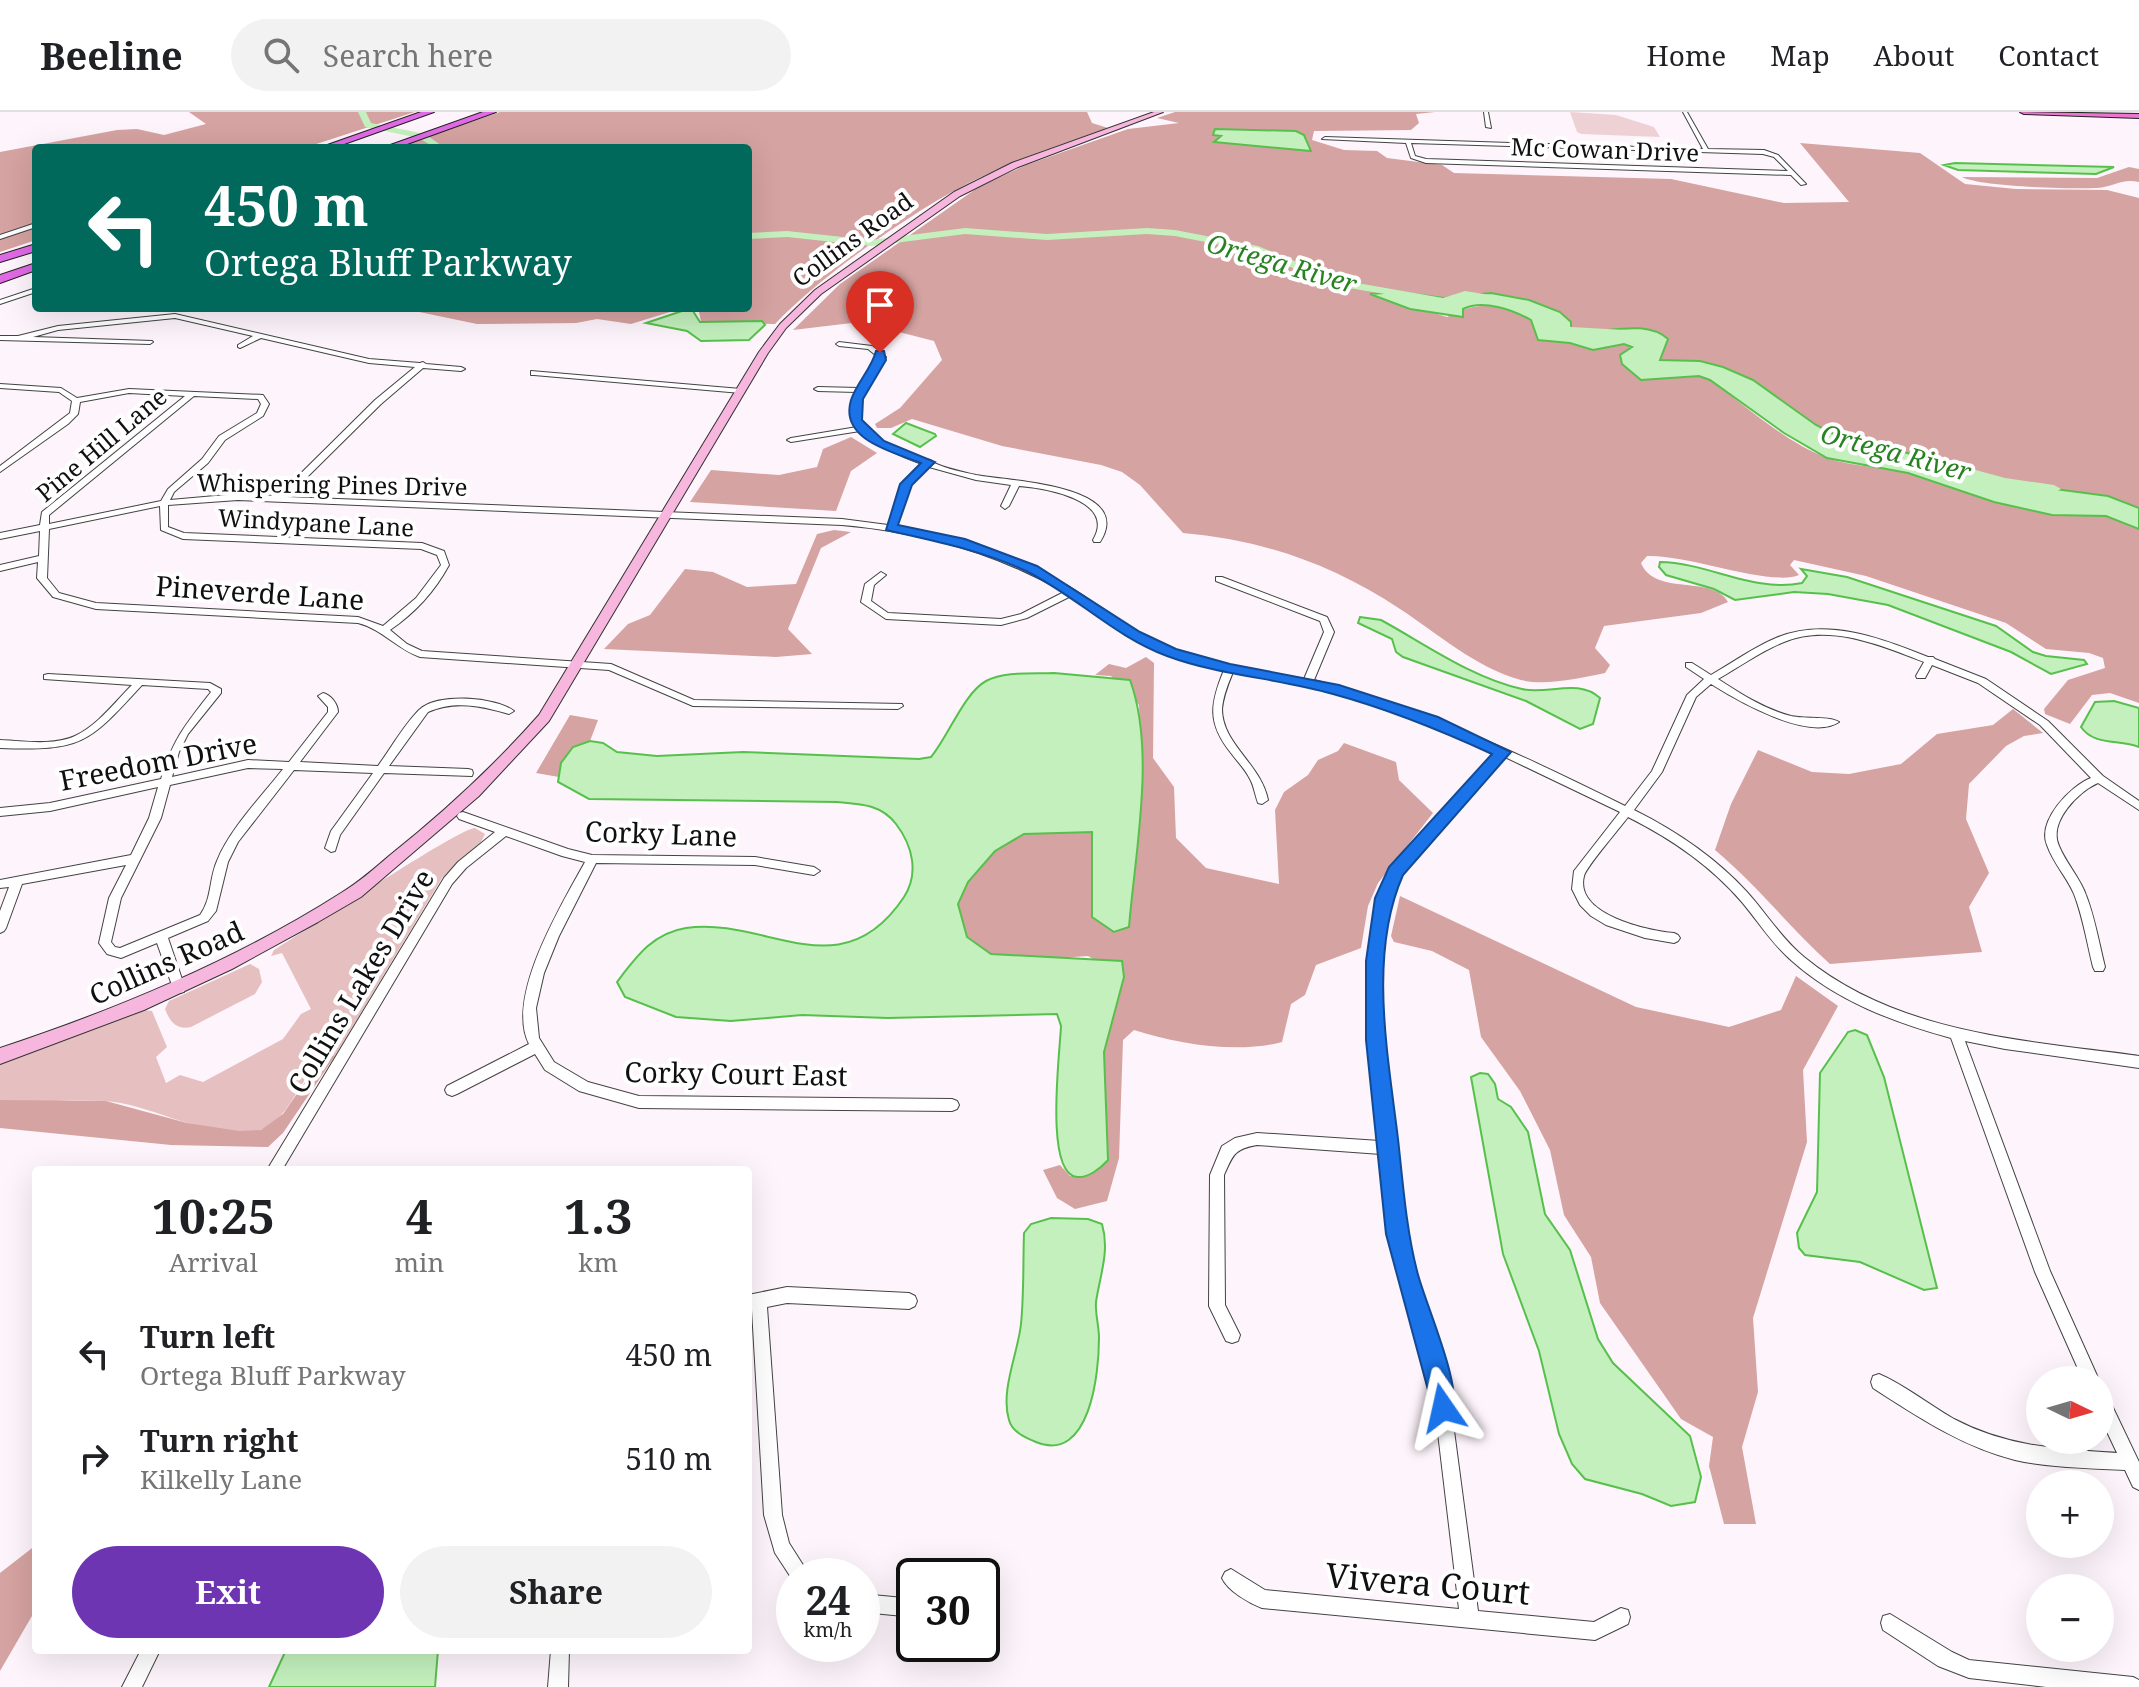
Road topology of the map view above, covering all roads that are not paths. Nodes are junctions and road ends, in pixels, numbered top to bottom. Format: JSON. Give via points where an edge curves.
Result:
{"nodes":[{"id":1,"x":428,"y":112,"type":"edge"},
{"id":2,"x":443,"y":112,"type":"edge"},
{"id":3,"x":474,"y":112,"type":"edge"},
{"id":4,"x":492,"y":112,"type":"edge"},
{"id":5,"x":1160,"y":112,"type":"edge"},
{"id":6,"x":1486,"y":112,"type":"edge"},
{"id":7,"x":1685,"y":112,"type":"edge"},
{"id":8,"x":2024,"y":112,"type":"edge"},
{"id":9,"x":2048,"y":112,"type":"edge"},
{"id":10,"x":2124,"y":112,"type":"edge"},
{"id":11,"x":2139,"y":114,"type":"edge"},
{"id":12,"x":464,"y":117,"type":"edge"},
{"id":13,"x":396,"y":126,"type":"junction"},
{"id":14,"x":1489,"y":127,"type":"dead end"},
{"id":15,"x":416,"y":130,"type":"junction"},
{"id":16,"x":376,"y":133,"type":"junction"},
{"id":17,"x":395,"y":138,"type":"junction"},
{"id":18,"x":1325,"y":139,"type":"dead end"},
{"id":19,"x":1408,"y":141,"type":"junction"},
{"id":20,"x":338,"y":144,"type":"edge"},
{"id":21,"x":348,"y":144,"type":"edge"},
{"id":22,"x":373,"y":144,"type":"edge"},
{"id":23,"x":381,"y":144,"type":"edge"},
{"id":24,"x":397,"y":144,"type":"edge"},
{"id":25,"x":1559,"y":146,"type":"junction"},
{"id":26,"x":1706,"y":150,"type":"junction"},
{"id":27,"x":1570,"y":166,"type":"junction"},
{"id":28,"x":1792,"y":173,"type":"junction"},
{"id":29,"x":1803,"y":184,"type":"dead end"},
{"id":30,"x":32,"y":226,"type":"edge"},
{"id":31,"x":0,"y":237,"type":"edge"},
{"id":32,"x":32,"y":250,"type":"edge"},
{"id":33,"x":0,"y":262,"type":"edge"},
{"id":34,"x":32,"y":264,"type":"edge"},
{"id":35,"x":32,"y":265,"type":"edge"},
{"id":36,"x":0,"y":273,"type":"edge"},
{"id":37,"x":0,"y":279,"type":"edge"},
{"id":38,"x":32,"y":291,"type":"edge"},
{"id":39,"x":0,"y":302,"type":"edge"},
{"id":40,"x":259,"y":336,"type":"junction"},
{"id":41,"x":0,"y":338,"type":"edge"},
{"id":42,"x":16,"y":339,"type":"junction"},
{"id":43,"x":150,"y":342,"type":"dead end"},
{"id":44,"x":839,"y":344,"type":"dead end"},
{"id":45,"x":240,"y":346,"type":"dead end"},
{"id":46,"x":423,"y":364,"type":"junction"},
{"id":47,"x":461,"y":369,"type":"dead end"},
{"id":48,"x":534,"y":373,"type":"dead end"},
{"id":49,"x":0,"y":386,"type":"edge"},
{"id":50,"x":818,"y":389,"type":"dead end"},
{"id":51,"x":863,"y":390,"type":"junction"},
{"id":52,"x":741,"y":391,"type":"junction"},
{"id":53,"x":193,"y":393,"type":"junction"},
{"id":54,"x":76,"y":400,"type":"junction"},
{"id":55,"x":861,"y":429,"type":"junction"},
{"id":56,"x":791,"y":440,"type":"dead end"},
{"id":57,"x":929,"y":462,"type":"junction"},
{"id":58,"x":0,"y":470,"type":"edge"},
{"id":59,"x":1016,"y":483,"type":"junction"},
{"id":60,"x":280,"y":499,"type":"junction"},
{"id":61,"x":164,"y":503,"type":"junction"},
{"id":62,"x":1005,"y":506,"type":"dead end"},
{"id":63,"x":666,"y":515,"type":"junction"},
{"id":64,"x":891,"y":527,"type":"junction"},
{"id":65,"x":42,"y":530,"type":"junction"},
{"id":66,"x":0,"y":536,"type":"edge"},
{"id":67,"x":1097,"y":540,"type":"dead end"},
{"id":68,"x":42,"y":558,"type":"junction"},
{"id":69,"x":0,"y":568,"type":"edge"},
{"id":70,"x":881,"y":575,"type":"dead end"},
{"id":71,"x":1219,"y":579,"type":"dead end"},
{"id":72,"x":1071,"y":592,"type":"junction"},
{"id":73,"x":386,"y":628,"type":"junction"},
{"id":74,"x":1930,"y":659,"type":"junction"},
{"id":75,"x":578,"y":661,"type":"junction"},
{"id":76,"x":1689,"y":665,"type":"dead end"},
{"id":77,"x":1229,"y":669,"type":"junction"},
{"id":78,"x":1921,"y":676,"type":"dead end"},
{"id":79,"x":48,"y":677,"type":"dead end"},
{"id":80,"x":1711,"y":679,"type":"junction"},
{"id":81,"x":140,"y":682,"type":"junction"},
{"id":82,"x":1308,"y":682,"type":"junction"},
{"id":83,"x":323,"y":696,"type":"dead end"},
{"id":84,"x":898,"y":706,"type":"dead end"},
{"id":85,"x":509,"y":711,"type":"dead end"},
{"id":86,"x":1834,"y":722,"type":"dead end"},
{"id":87,"x":0,"y":744,"type":"edge"},
{"id":88,"x":1503,"y":752,"type":"junction"},
{"id":89,"x":293,"y":765,"type":"junction"},
{"id":90,"x":381,"y":769,"type":"junction"},
{"id":91,"x":468,"y":773,"type":"dead end"},
{"id":92,"x":2099,"y":779,"type":"junction"},
{"id":93,"x":165,"y":784,"type":"junction"},
{"id":94,"x":1262,"y":800,"type":"dead end"},
{"id":95,"x":2139,"y":806,"type":"edge"},
{"id":96,"x":0,"y":812,"type":"edge"},
{"id":97,"x":1629,"y":813,"type":"junction"},
{"id":98,"x":459,"y":814,"type":"junction"},
{"id":99,"x":504,"y":831,"type":"junction"},
{"id":100,"x":331,"y":848,"type":"dead end"},
{"id":101,"x":134,"y":859,"type":"junction"},
{"id":102,"x":592,"y":859,"type":"junction"},
{"id":103,"x":814,"y":871,"type":"dead end"},
{"id":104,"x":17,"y":881,"type":"junction"},
{"id":105,"x":0,"y":884,"type":"edge"},
{"id":106,"x":0,"y":928,"type":"edge"},
{"id":107,"x":1674,"y":938,"type":"dead end"},
{"id":108,"x":162,"y":939,"type":"junction"},
{"id":109,"x":2099,"y":967,"type":"dead end"},
{"id":110,"x":179,"y":988,"type":"junction"},
{"id":111,"x":1956,"y":1034,"type":"junction"},
{"id":112,"x":536,"y":1047,"type":"junction"},
{"id":113,"x":0,"y":1056,"type":"edge"},
{"id":114,"x":2139,"y":1062,"type":"edge"},
{"id":115,"x":452,"y":1090,"type":"dead end"},
{"id":116,"x":952,"y":1105,"type":"dead end"},
{"id":117,"x":1388,"y":1148,"type":"junction"},
{"id":118,"x":276,"y":1166,"type":"edge"},
{"id":119,"x":909,"y":1301,"type":"dead end"},
{"id":120,"x":754,"y":1302,"type":"edge"},
{"id":121,"x":1232,"y":1335,"type":"dead end"},
{"id":122,"x":2085,"y":1366,"type":"edge"},
{"id":123,"x":1879,"y":1382,"type":"dead end"},
{"id":124,"x":2114,"y":1428,"type":"edge"},
{"id":125,"x":2130,"y":1462,"type":"junction"},
{"id":126,"x":2139,"y":1481,"type":"edge"},
{"id":127,"x":789,"y":1558,"type":"edge"},
{"id":128,"x":1231,"y":1578,"type":"dead end"},
{"id":129,"x":1621,"y":1617,"type":"dead end"},
{"id":130,"x":1470,"y":1619,"type":"junction"},
{"id":131,"x":1890,"y":1623,"type":"dead end"},
{"id":132,"x":149,"y":1654,"type":"edge"},
{"id":133,"x":560,"y":1654,"type":"edge"},
{"id":134,"x":132,"y":1687,"type":"edge"},
{"id":135,"x":558,"y":1687,"type":"edge"},
{"id":136,"x":2133,"y":1687,"type":"edge"}],
"edges":[{"from":1,"to":13,"type":"highway"},
{"from":2,"to":13,"type":"highway"},
{"from":3,"to":15,"type":"highway"},
{"from":4,"to":12,"type":"highway"},
{"from":5,"to":52,"type":"street","name":"Collins Road","via":[[992,175],[872,252],[800,307]]},
{"from":6,"to":14,"type":"street"},
{"from":7,"to":26,"type":"street"},
{"from":8,"to":9,"type":"main road"},
{"from":9,"to":11,"type":"main road"},
{"from":10,"to":11,"type":"main road"},
{"from":12,"to":15,"type":"highway"},
{"from":12,"to":24,"type":"highway"},
{"from":13,"to":16,"type":"highway"},
{"from":15,"to":17,"type":"highway"},
{"from":16,"to":20,"type":"highway"},
{"from":16,"to":21,"type":"highway"},
{"from":17,"to":22,"type":"highway"},
{"from":17,"to":23,"type":"highway"},
{"from":18,"to":19,"type":"street"},
{"from":19,"to":25,"type":"street"},
{"from":19,"to":27,"type":"street","name":"Mc Cowan Drive","via":[[1418,160]]},
{"from":25,"to":26,"type":"street"},
{"from":25,"to":27,"type":"street"},
{"from":26,"to":28,"type":"street","via":[[1771,154]]},
{"from":27,"to":28,"type":"street","name":"Mc Cowan Drive"},
{"from":28,"to":29,"type":"street"},
{"from":30,"to":31,"type":"street"},
{"from":32,"to":33,"type":"highway"},
{"from":34,"to":36,"type":"highway"},
{"from":35,"to":37,"type":"highway"},
{"from":38,"to":39,"type":"street"},
{"from":40,"to":42,"type":"street","via":[[163,316],[58,328]]},
{"from":40,"to":45,"type":"street"},
{"from":40,"to":46,"type":"street","via":[[369,361]]},
{"from":41,"to":42,"type":"street"},
{"from":42,"to":43,"type":"street"},
{"from":44,"to":51,"type":"street","via":[[880,353]]},
{"from":46,"to":47,"type":"street"},
{"from":46,"to":60,"type":"street"},
{"from":48,"to":52,"type":"street"},
{"from":49,"to":54,"type":"street","via":[[61,390]]},
{"from":50,"to":51,"type":"street"},
{"from":51,"to":55,"type":"street","via":[[854,414]]},
{"from":52,"to":63,"type":"street","name":"Collins Road"},
{"from":53,"to":54,"type":"street","via":[[119,391]]},
{"from":53,"to":61,"type":"street","via":[[263,400],[260,414],[222,438]]},
{"from":53,"to":65,"type":"street","name":"Pine Hill Lane","via":[[51,508]]},
{"from":54,"to":58,"type":"street","via":[[74,414]]},
{"from":55,"to":56,"type":"street"},
{"from":55,"to":57,"type":"street","via":[[888,448]]},
{"from":57,"to":59,"type":"street"},
{"from":57,"to":64,"type":"street","via":[[906,484]]},
{"from":59,"to":62,"type":"street"},
{"from":59,"to":67,"type":"street","via":[[1061,490],[1084,501],[1105,524]]},
{"from":60,"to":61,"type":"street","name":"Whispering Pines Drive"},
{"from":60,"to":63,"type":"street","name":"Whispering Pines Drive"},
{"from":61,"to":65,"type":"street","name":"Whispering Pines Drive"},
{"from":61,"to":73,"type":"street","name":"Windypane Lane","via":[[164,528],[175,534],[422,546],[441,553],[441,572],[414,607]]},
{"from":63,"to":64,"type":"street","name":"Whispering Pines Drive"},
{"from":63,"to":75,"type":"street","name":"Collins Road","via":[[637,572]]},
{"from":64,"to":72,"type":"street","name":"Whispering Pines Drive","via":[[991,552]]},
{"from":65,"to":66,"type":"street","name":"Whispering Pines Drive"},
{"from":65,"to":68,"type":"street","name":"Pineverde Lane"},
{"from":68,"to":69,"type":"street"},
{"from":68,"to":73,"type":"street","name":"Pineverde Lane","via":[[47,588],[79,603],[358,620]]},
{"from":70,"to":72,"type":"street","via":[[870,584],[866,602],[876,612],[896,618],[1001,622]]},
{"from":71,"to":82,"type":"street","via":[[1324,619],[1329,632]]},
{"from":72,"to":77,"type":"street","name":"Whispering Pines Drive","via":[[1154,645]]},
{"from":73,"to":75,"type":"street","name":"Pineverde Lane","via":[[404,647],[420,654]]},
{"from":74,"to":78,"type":"street"},
{"from":74,"to":80,"type":"street","via":[[1876,640],[1817,632],[1780,640]]},
{"from":74,"to":92,"type":"street","via":[[2023,706]]},
{"from":75,"to":84,"type":"street","name":"Pineverde Lane","via":[[618,669],[693,703]]},
{"from":75,"to":98,"type":"street","name":"Collins Road","via":[[544,718]]},
{"from":76,"to":80,"type":"street"},
{"from":77,"to":82,"type":"street","name":"Whispering Pines Drive"},
{"from":77,"to":94,"type":"street","via":[[1217,703],[1219,725],[1262,787]]},
{"from":79,"to":81,"type":"street"},
{"from":80,"to":86,"type":"street","via":[[1783,719]]},
{"from":80,"to":97,"type":"street","via":[[1684,706],[1657,772]]},
{"from":81,"to":87,"type":"street","name":"Freedom Drive","via":[[81,740],[48,746]]},
{"from":81,"to":93,"type":"street","via":[[210,686],[217,691],[178,742]]},
{"from":82,"to":88,"type":"street","name":"Whispering Pines Drive","via":[[1432,720]]},
{"from":83,"to":89,"type":"street","via":[[333,712]]},
{"from":85,"to":90,"type":"street","via":[[484,705],[431,706]]},
{"from":88,"to":97,"type":"street","name":"Whispering Pines Drive"},
{"from":88,"to":117,"type":"street","via":[[1405,858],[1387,885],[1374,1003]]},
{"from":89,"to":90,"type":"street","name":"Freedom Drive"},
{"from":89,"to":93,"type":"street","name":"Freedom Drive","via":[[248,764]]},
{"from":89,"to":108,"type":"street","via":[[227,851],[212,908],[204,918]]},
{"from":90,"to":91,"type":"street","name":"Freedom Drive"},
{"from":90,"to":100,"type":"street","via":[[335,834]]},
{"from":92,"to":95,"type":"street"},
{"from":92,"to":109,"type":"street","via":[[2073,794],[2050,834],[2087,912]]},
{"from":93,"to":96,"type":"street","name":"Freedom Drive"},
{"from":93,"to":101,"type":"street"},
{"from":97,"to":107,"type":"street","via":[[1578,874],[1579,896],[1600,915],[1653,937]]},
{"from":97,"to":111,"type":"street","name":"Whispering Pines Drive","via":[[1711,864],[1799,960],[1829,983],[1895,1017]]},
{"from":98,"to":99,"type":"street","name":"Corky Lane"},
{"from":98,"to":110,"type":"street","name":"Collins Road","via":[[411,860],[259,950]]},
{"from":99,"to":102,"type":"street","name":"Corky Lane"},
{"from":99,"to":118,"type":"street","name":"Collins Lakes Drive","via":[[448,881]]},
{"from":101,"to":104,"type":"street"},
{"from":101,"to":108,"type":"street","via":[[115,898],[105,943],[121,953]]},
{"from":102,"to":103,"type":"street","name":"Corky Lane","via":[[755,861]]},
{"from":102,"to":112,"type":"street","via":[[530,990],[528,1011]]},
{"from":104,"to":105,"type":"street"},
{"from":104,"to":106,"type":"street"},
{"from":108,"to":110,"type":"street"},
{"from":110,"to":113,"type":"street","name":"Collins Road"},
{"from":111,"to":114,"type":"street","name":"Whispering Pines Drive"},
{"from":111,"to":122,"type":"street","via":[[2043,1272]]},
{"from":112,"to":115,"type":"street"},
{"from":112,"to":116,"type":"street","name":"Corky Court East","via":[[580,1085],[639,1102]]},
{"from":117,"to":121,"type":"street","via":[[1235,1136],[1217,1175],[1217,1306]]},
{"from":117,"to":130,"type":"street","via":[[1406,1274],[1434,1360],[1443,1408]]},
{"from":119,"to":120,"type":"street","via":[[787,1295]]},
{"from":120,"to":127,"type":"street","via":[[773,1515]]},
{"from":123,"to":125,"type":"street","via":[[1984,1442],[2018,1452]]},
{"from":124,"to":125,"type":"street"},
{"from":125,"to":126,"type":"street"},
{"from":128,"to":130,"type":"street","name":"Vivera Court","via":[[1262,1599]]},
{"from":129,"to":130,"type":"street","name":"Vivera Court","via":[[1595,1631]]},
{"from":131,"to":136,"type":"street","via":[[1969,1669]]},
{"from":132,"to":134,"type":"street"},
{"from":133,"to":135,"type":"street"}]}
